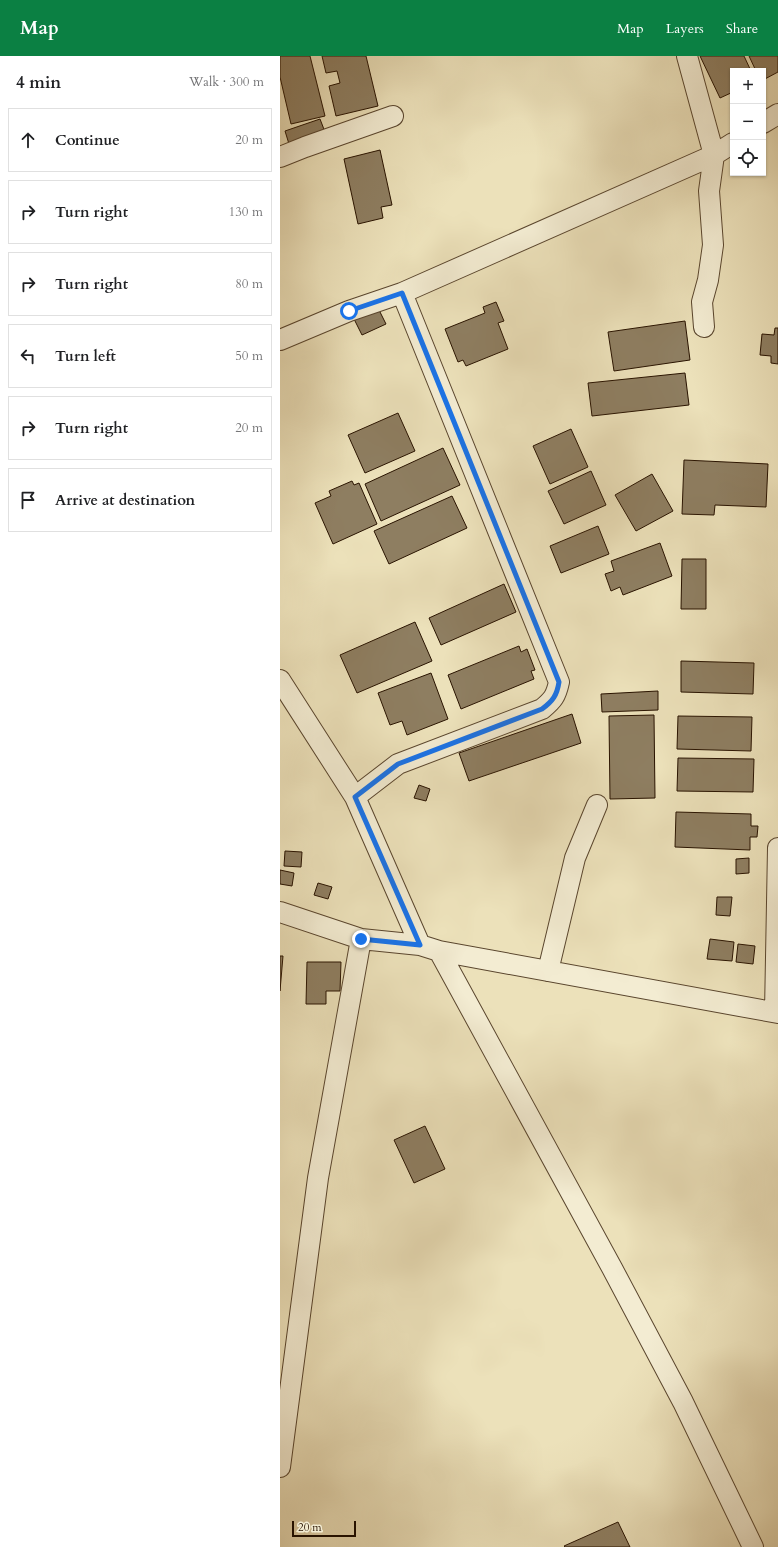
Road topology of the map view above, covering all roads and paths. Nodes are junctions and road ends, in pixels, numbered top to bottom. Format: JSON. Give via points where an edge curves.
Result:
{"nodes":[{"id":1,"x":687,"y":56,"type":"edge"},
{"id":2,"x":778,"y":114,"type":"edge"},
{"id":3,"x":394,"y":116,"type":"dead end"},
{"id":4,"x":766,"y":121,"type":"edge"},
{"id":5,"x":730,"y":145,"type":"edge"},
{"id":6,"x":714,"y":155,"type":"junction"},
{"id":7,"x":280,"y":157,"type":"edge"},
{"id":8,"x":402,"y":293,"type":"junction"},
{"id":9,"x":704,"y":327,"type":"dead end"},
{"id":10,"x":280,"y":340,"type":"edge"},
{"id":11,"x":280,"y":680,"type":"edge"},
{"id":12,"x":355,"y":797,"type":"junction"},
{"id":13,"x":597,"y":805,"type":"dead end"},
{"id":14,"x":778,"y":848,"type":"edge"},
{"id":15,"x":280,"y":912,"type":"edge"},
{"id":16,"x":361,"y":939,"type":"junction"},
{"id":17,"x":420,"y":945,"type":"junction"},
{"id":18,"x":439,"y":951,"type":"junction"},
{"id":19,"x":548,"y":971,"type":"junction"},
{"id":20,"x":776,"y":1013,"type":"edge"},
{"id":21,"x":280,"y":1467,"type":"edge"},
{"id":22,"x":753,"y":1547,"type":"edge"}],
"edges":[{"from":1,"to":6,"type":"street"},
{"from":2,"to":4,"type":"street"},
{"from":3,"to":7,"type":"street"},
{"from":5,"to":6,"type":"street"},
{"from":6,"to":8,"type":"street"},
{"from":6,"to":9,"type":"street","via":[[709,191],[713,245],[702,302]]},
{"from":8,"to":10,"type":"street","via":[[349,311]]},
{"from":8,"to":12,"type":"street","via":[[559,682],[552,701],[542,709],[398,764]]},
{"from":11,"to":12,"type":"street"},
{"from":12,"to":17,"type":"street"},
{"from":13,"to":19,"type":"street","via":[[575,858]]},
{"from":14,"to":20,"type":"street"},
{"from":15,"to":16,"type":"street"},
{"from":16,"to":17,"type":"street"},
{"from":16,"to":21,"type":"street","via":[[318,1178]]},
{"from":17,"to":18,"type":"street"},
{"from":18,"to":19,"type":"street"},
{"from":18,"to":22,"type":"street","via":[[683,1402]]},
{"from":19,"to":20,"type":"street"}]}
